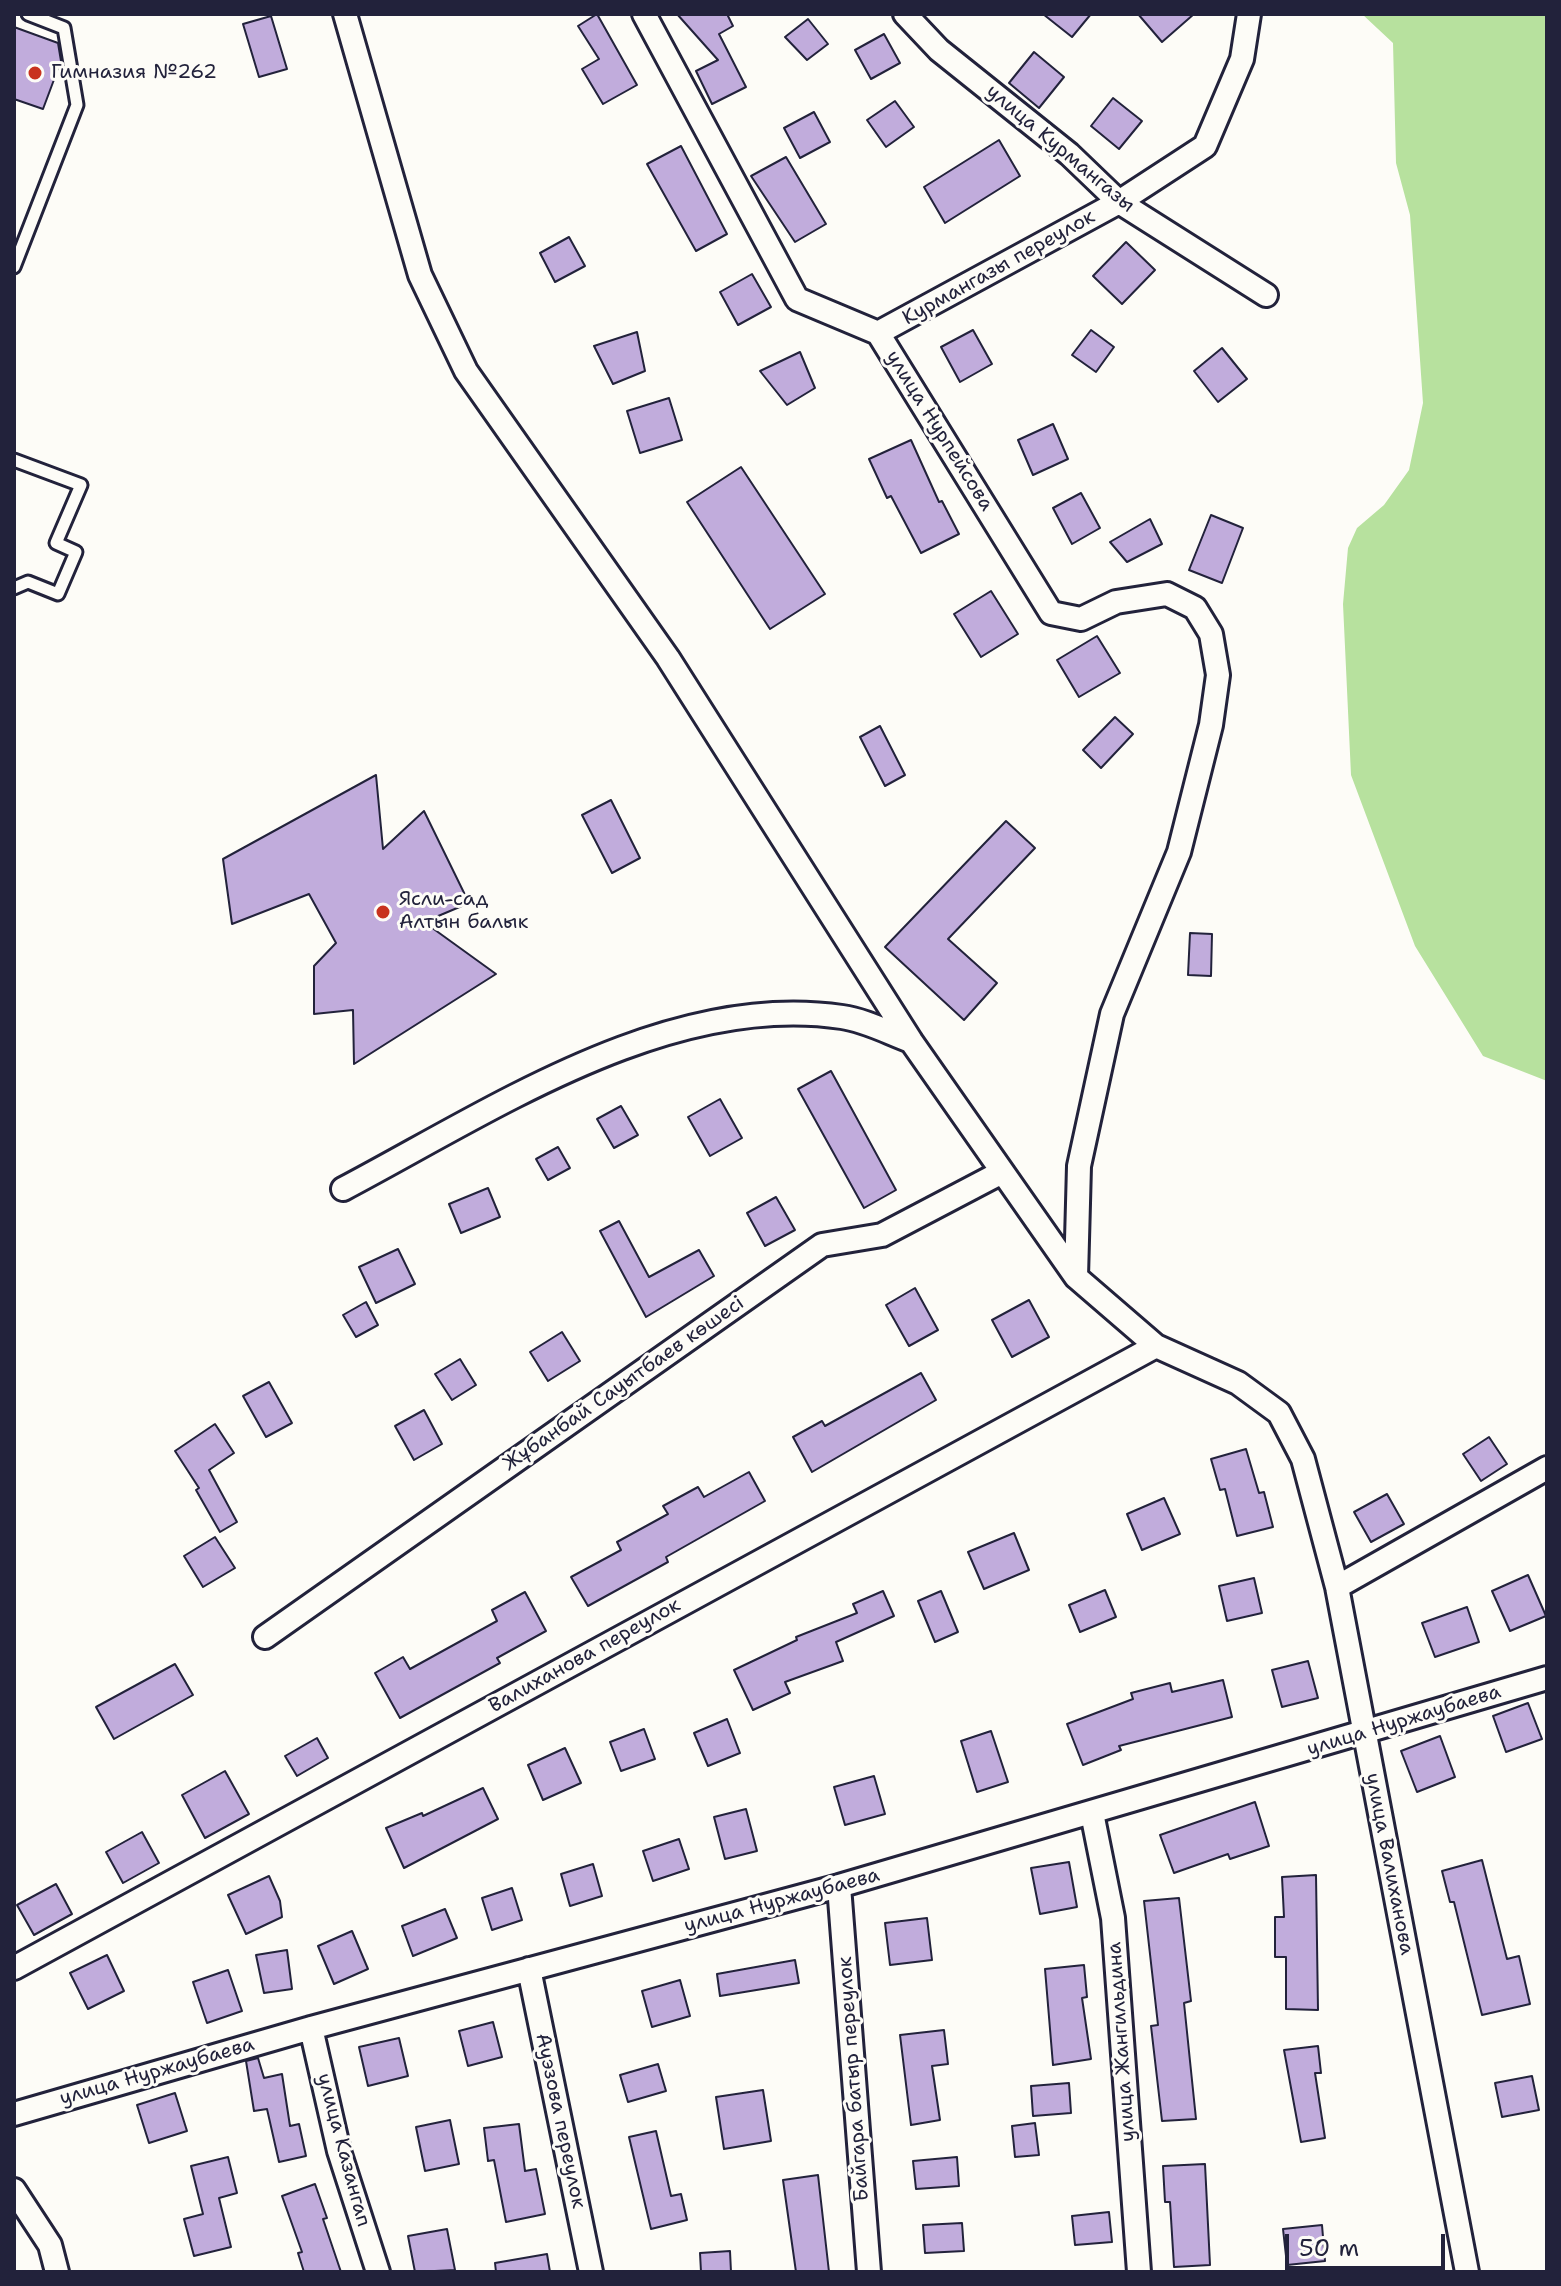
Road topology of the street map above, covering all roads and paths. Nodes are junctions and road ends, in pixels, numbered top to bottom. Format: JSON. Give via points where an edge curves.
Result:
{"nodes":[{"id":1,"x":28,"y":14,"type":"edge"},
{"id":2,"x":345,"y":14,"type":"edge"},
{"id":3,"x":644,"y":14,"type":"edge"},
{"id":4,"x":905,"y":14,"type":"edge"},
{"id":5,"x":1249,"y":14,"type":"edge"},
{"id":6,"x":1119,"y":202,"type":"junction"},
{"id":7,"x":14,"y":267,"type":"edge"},
{"id":8,"x":1266,"y":295,"type":"dead end"},
{"id":9,"x":878,"y":333,"type":"junction"},
{"id":10,"x":14,"y":460,"type":"edge"},
{"id":11,"x":14,"y":588,"type":"edge"},
{"id":12,"x":911,"y":1041,"type":"junction"},
{"id":13,"x":1002,"y":1172,"type":"junction"},
{"id":14,"x":343,"y":1189,"type":"dead end"},
{"id":15,"x":1076,"y":1277,"type":"junction"},
{"id":16,"x":1156,"y":1346,"type":"junction"},
{"id":17,"x":1547,"y":1468,"type":"edge"},
{"id":18,"x":1337,"y":1587,"type":"junction"},
{"id":19,"x":265,"y":1637,"type":"dead end"},
{"id":20,"x":1547,"y":1678,"type":"edge"},
{"id":21,"x":1364,"y":1734,"type":"junction"},
{"id":22,"x":1092,"y":1813,"type":"junction"},
{"id":23,"x":839,"y":1886,"type":"junction"},
{"id":24,"x":14,"y":1968,"type":"edge"},
{"id":25,"x":529,"y":1969,"type":"junction"},
{"id":26,"x":311,"y":2028,"type":"junction"},
{"id":27,"x":14,"y":2114,"type":"edge"},
{"id":28,"x":14,"y":2190,"type":"edge"},
{"id":29,"x":57,"y":2272,"type":"edge"},
{"id":30,"x":378,"y":2272,"type":"edge"},
{"id":31,"x":591,"y":2272,"type":"edge"},
{"id":32,"x":869,"y":2272,"type":"edge"},
{"id":33,"x":1139,"y":2272,"type":"edge"},
{"id":34,"x":1467,"y":2272,"type":"edge"}],
"edges":[{"from":1,"to":7,"type":"lane","via":[[64,28],[77,105]]},
{"from":2,"to":12,"type":"street","name":"улица Валиханова","via":[[420,275],[466,371],[668,658]]},
{"from":3,"to":9,"type":"street","name":"улица Нурпейсова","via":[[797,299]]},
{"from":4,"to":6,"type":"street","name":"улица Курмангазы","via":[[939,50],[1069,154]]},
{"from":5,"to":6,"type":"street","name":"Курмангазы переулок","via":[[1242,59],[1205,146]]},
{"from":6,"to":8,"type":"street","name":"улица Курмангазы"},
{"from":6,"to":9,"type":"street","name":"Курмангазы переулок"},
{"from":9,"to":15,"type":"street","name":"улица Нурпейсова","via":[[1051,613],[1081,619],[1116,602],[1167,594],[1195,608],[1211,634],[1218,675],[1211,725],[1179,852],[1112,1014],[1079,1166]]},
{"from":10,"to":11,"type":"lane","via":[[81,485],[56,543],[76,552],[58,594],[28,582]]},
{"from":12,"to":13,"type":"street","name":"улица Валиханова"},
{"from":12,"to":14,"type":"street","via":[[844,1017],[768,1014],[694,1024],[619,1047]]},
{"from":13,"to":15,"type":"street","name":"улица Валиханова"},
{"from":13,"to":19,"type":"street","name":"Жұбанбай Сауытбаев көшесі","via":[[882,1235],[822,1245]]},
{"from":15,"to":16,"type":"street","name":"улица Валиханова"},
{"from":16,"to":18,"type":"street","name":"улица Валиханова","via":[[1238,1383],[1279,1413],[1303,1459]]},
{"from":16,"to":24,"type":"street","name":"Валиханова переулок"},
{"from":17,"to":18,"type":"street"},
{"from":18,"to":21,"type":"street","name":"улица Валиханова"},
{"from":20,"to":21,"type":"street","name":"улица Нуржаубаева"},
{"from":21,"to":22,"type":"street","name":"улица Нуржаубаева"},
{"from":21,"to":34,"type":"street","name":"улица Валиханова"},
{"from":22,"to":23,"type":"street","name":"улица Нуржаубаева"},
{"from":22,"to":33,"type":"street","name":"улица Жангильдина","via":[[1113,1918]]},
{"from":23,"to":25,"type":"street","name":"улица Нуржаубаева"},
{"from":23,"to":32,"type":"street","name":"Байгара батыр переулок"},
{"from":25,"to":26,"type":"street","name":"улица Нуржаубаева"},
{"from":25,"to":31,"type":"street","name":"Ауэзова переулок"},
{"from":26,"to":27,"type":"street","name":"улица Нуржаубаева"},
{"from":26,"to":30,"type":"street","name":"улица Казангап","via":[[339,2151]]},
{"from":28,"to":29,"type":"street","via":[[50,2245]]}]}
